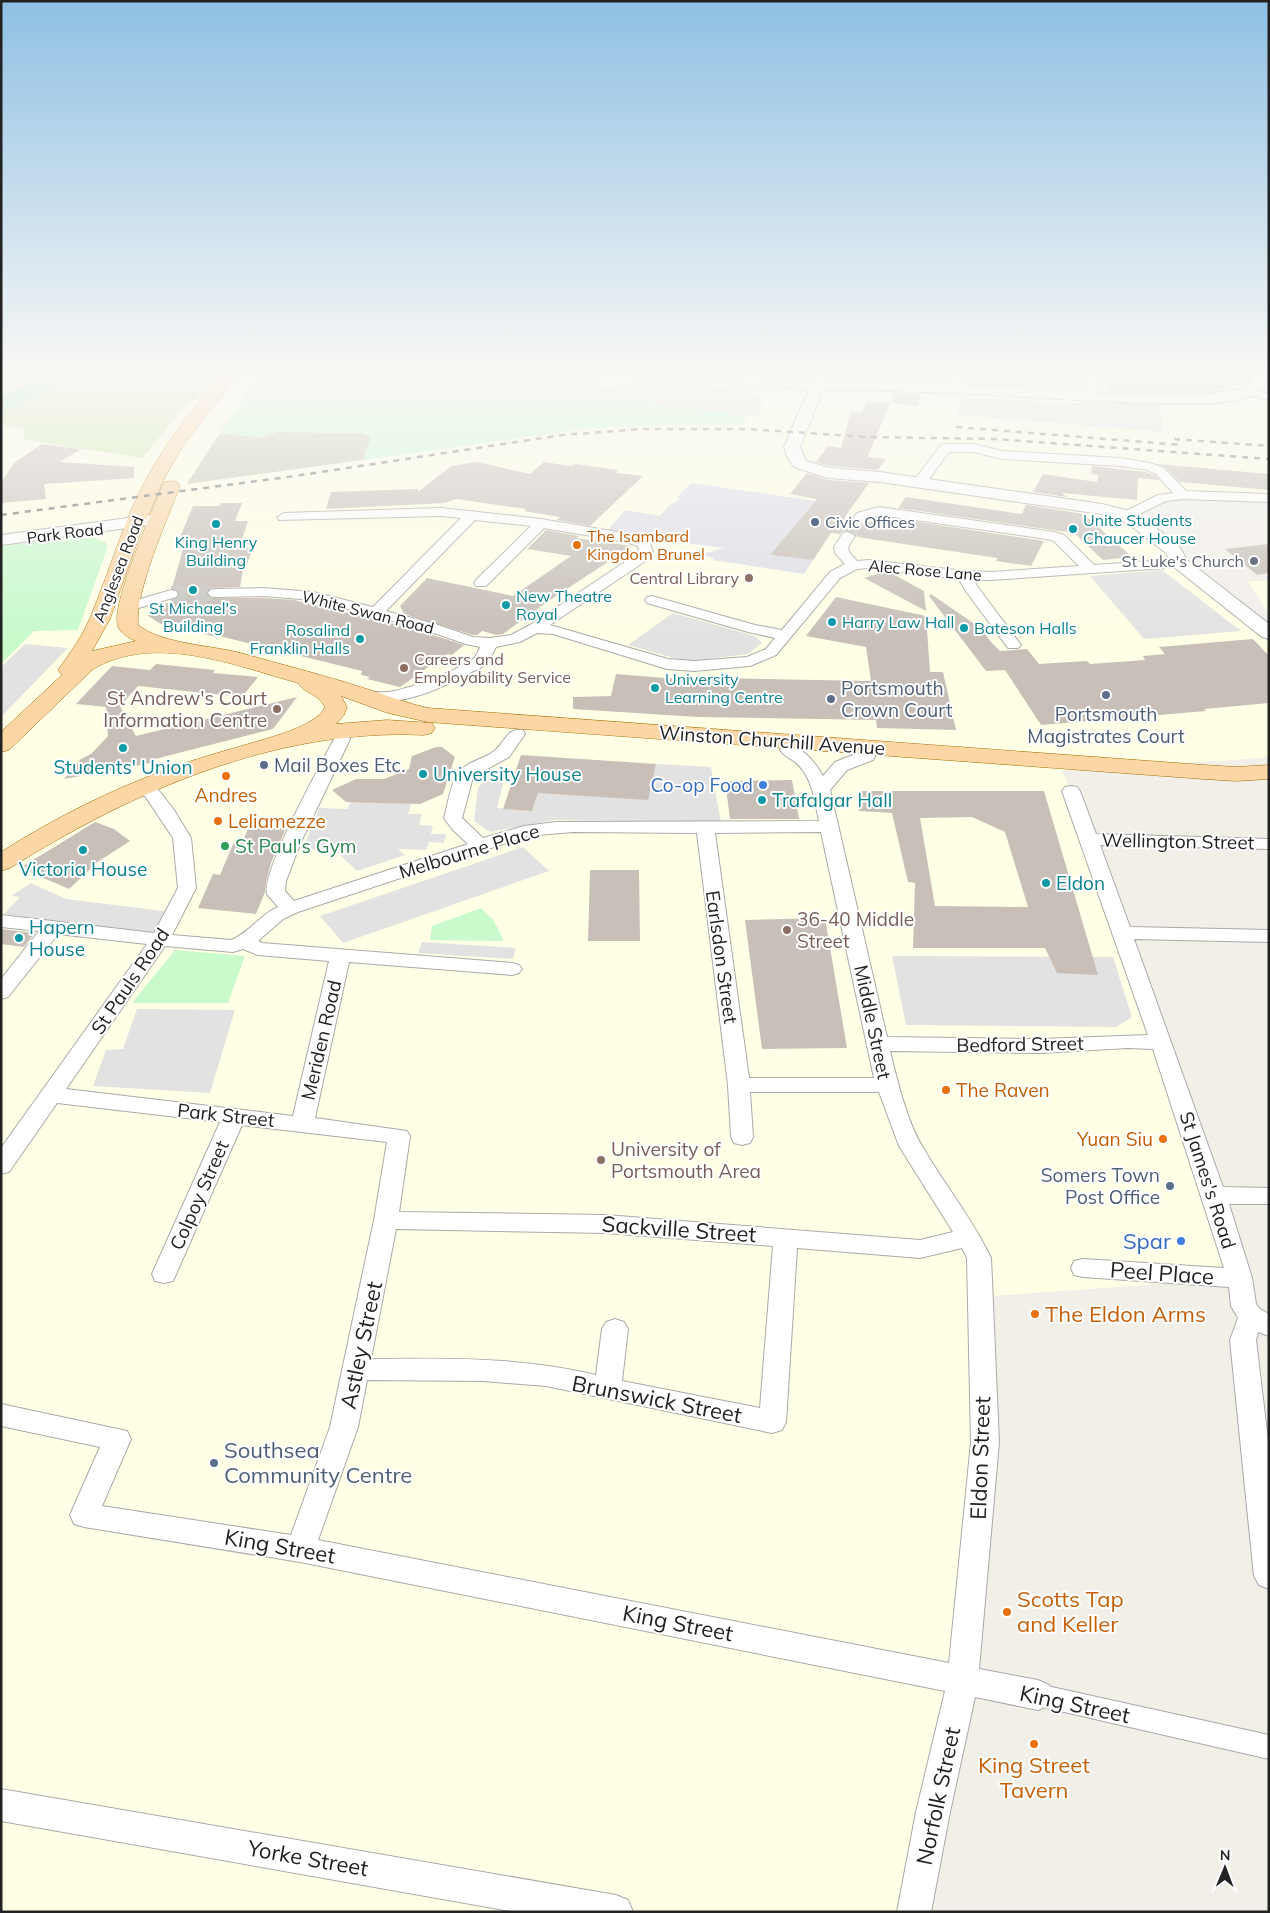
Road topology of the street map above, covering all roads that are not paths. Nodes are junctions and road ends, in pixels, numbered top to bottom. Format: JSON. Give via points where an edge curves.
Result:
{"nodes":[{"id":1,"x":166,"y":460,"type":"edge"},
{"id":2,"x":798,"y":460,"type":"edge"},
{"id":3,"x":937,"y":460,"type":"edge"},
{"id":4,"x":1101,"y":460,"type":"edge"},
{"id":5,"x":178,"y":472,"type":"dead end"},
{"id":6,"x":919,"y":483,"type":"junction"},
{"id":7,"x":1182,"y":495,"type":"junction"},
{"id":8,"x":1269,"y":498,"type":"edge"},
{"id":9,"x":472,"y":515,"type":"junction"},
{"id":10,"x":1127,"y":516,"type":"junction"},
{"id":11,"x":284,"y":517,"type":"dead end"},
{"id":12,"x":158,"y":519,"type":"junction"},
{"id":13,"x":859,"y":520,"type":"tunnel mouth"},
{"id":14,"x":136,"y":523,"type":"junction"},
{"id":15,"x":541,"y":524,"type":"junction"},
{"id":16,"x":848,"y":536,"type":"tunnel mouth"},
{"id":17,"x":1,"y":540,"type":"edge"},
{"id":18,"x":1180,"y":563,"type":"junction"},
{"id":19,"x":854,"y":565,"type":"junction"},
{"id":20,"x":1090,"y":569,"type":"junction"},
{"id":21,"x":965,"y":575,"type":"junction"},
{"id":22,"x":481,"y":583,"type":"dead end"},
{"id":23,"x":215,"y":593,"type":"tunnel mouth"},
{"id":24,"x":171,"y":594,"type":"tunnel mouth"},
{"id":25,"x":652,"y":600,"type":"dead end"},
{"id":26,"x":128,"y":607,"type":"junction"},
{"id":27,"x":376,"y":613,"type":"junction"},
{"id":28,"x":535,"y":628,"type":"junction"},
{"id":29,"x":1269,"y":633,"type":"edge"},
{"id":30,"x":786,"y":635,"type":"junction"},
{"id":31,"x":490,"y":643,"type":"junction"},
{"id":32,"x":172,"y":646,"type":"junction"},
{"id":33,"x":1013,"y":646,"type":"dead end"},
{"id":34,"x":282,"y":672,"type":"junction"},
{"id":35,"x":52,"y":693,"type":"junction"},
{"id":36,"x":366,"y":696,"type":"junction"},
{"id":37,"x":339,"y":729,"type":"junction"},
{"id":38,"x":517,"y":734,"type":"junction"},
{"id":39,"x":282,"y":742,"type":"junction"},
{"id":40,"x":1,"y":745,"type":"edge"},
{"id":41,"x":788,"y":750,"type":"junction"},
{"id":42,"x":867,"y":756,"type":"junction"},
{"id":43,"x":1269,"y":772,"type":"edge"},
{"id":44,"x":1269,"y":786,"type":"edge"},
{"id":45,"x":140,"y":789,"type":"junction"},
{"id":46,"x":821,"y":789,"type":"junction"},
{"id":47,"x":1071,"y":791,"type":"dead end"},
{"id":48,"x":830,"y":826,"type":"junction"},
{"id":49,"x":705,"y":828,"type":"junction"},
{"id":50,"x":1088,"y":839,"type":"junction"},
{"id":51,"x":1269,"y":844,"type":"edge"},
{"id":52,"x":480,"y":845,"type":"junction"},
{"id":53,"x":1,"y":864,"type":"edge"},
{"id":54,"x":291,"y":908,"type":"junction"},
{"id":55,"x":1,"y":921,"type":"edge"},
{"id":56,"x":53,"y":927,"type":"junction"},
{"id":57,"x":1124,"y":933,"type":"junction"},
{"id":58,"x":1269,"y":936,"type":"edge"},
{"id":59,"x":160,"y":940,"type":"junction"},
{"id":60,"x":245,"y":942,"type":"junction"},
{"id":61,"x":340,"y":956,"type":"junction"},
{"id":62,"x":512,"y":969,"type":"dead end"},
{"id":63,"x":1,"y":993,"type":"edge"},
{"id":64,"x":1162,"y":1042,"type":"junction"},
{"id":65,"x":878,"y":1044,"type":"junction"},
{"id":66,"x":887,"y":1085,"type":"junction"},
{"id":67,"x":739,"y":1086,"type":"junction"},
{"id":68,"x":52,"y":1095,"type":"junction"},
{"id":69,"x":234,"y":1117,"type":"junction"},
{"id":70,"x":302,"y":1124,"type":"junction"},
{"id":71,"x":399,"y":1136,"type":"joint"},
{"id":72,"x":742,"y":1137,"type":"dead end"},
{"id":73,"x":1,"y":1166,"type":"edge"},
{"id":74,"x":1214,"y":1195,"type":"junction"},
{"id":75,"x":1269,"y":1196,"type":"edge"},
{"id":76,"x":386,"y":1220,"type":"junction"},
{"id":77,"x":786,"y":1237,"type":"junction"},
{"id":78,"x":970,"y":1237,"type":"junction"},
{"id":79,"x":1083,"y":1268,"type":"dead end"},
{"id":80,"x":164,"y":1274,"type":"dead end"},
{"id":81,"x":1240,"y":1278,"type":"junction"},
{"id":82,"x":1262,"y":1323,"type":"edge"},
{"id":83,"x":615,"y":1328,"type":"dead end"},
{"id":84,"x":356,"y":1370,"type":"junction"},
{"id":85,"x":608,"y":1389,"type":"junction"},
{"id":86,"x":1,"y":1414,"type":"edge"},
{"id":87,"x":300,"y":1549,"type":"junction"},
{"id":88,"x":1269,"y":1576,"type":"edge"},
{"id":89,"x":963,"y":1680,"type":"junction"},
{"id":90,"x":1038,"y":1695,"type":"joint"},
{"id":91,"x":1269,"y":1747,"type":"edge"},
{"id":92,"x":1,"y":1805,"type":"edge"},
{"id":93,"x":616,"y":1912,"type":"edge"},
{"id":94,"x":914,"y":1912,"type":"edge"}],
"edges":[{"from":1,"to":14,"type":"main road","name":"Anglesea Road"},
{"from":2,"to":6,"type":"street","via":[[808,468],[828,473]]},
{"from":3,"to":6,"type":"street"},
{"from":4,"to":7,"type":"street","via":[[1160,471]]},
{"from":5,"to":12,"type":"main road","name":"Anglesea Road"},
{"from":6,"to":10,"type":"street","via":[[1102,509]]},
{"from":7,"to":8,"type":"street"},
{"from":7,"to":10,"type":"street","via":[[1163,498]]},
{"from":9,"to":11,"type":"street","via":[[441,512]]},
{"from":9,"to":15,"type":"street"},
{"from":9,"to":27,"type":"street"},
{"from":10,"to":18,"type":"street","via":[[1173,550]]},
{"from":12,"to":14,"type":"street","name":"Park Road"},
{"from":12,"to":26,"type":"main road","name":"Anglesea Road"},
{"from":13,"to":20,"type":"street","via":[[879,511],[1049,535],[1059,538]]},
{"from":14,"to":17,"type":"street","name":"Park Road"},
{"from":14,"to":35,"type":"main road","name":"Anglesea Road","via":[[96,628]]},
{"from":15,"to":22,"type":"street"},
{"from":15,"to":28,"type":"street","name":"White Swan Road","via":[[629,538],[644,544],[646,551]]},
{"from":16,"to":19,"type":"street","via":[[841,547],[842,552]]},
{"from":18,"to":20,"type":"street","name":"Alec Rose Lane"},
{"from":18,"to":29,"type":"street"},
{"from":19,"to":21,"type":"street","name":"Alec Rose Lane","via":[[884,565]]},
{"from":19,"to":30,"type":"street","name":"Alec Rose Lane","via":[[835,575]]},
{"from":20,"to":21,"type":"street","name":"Alec Rose Lane"},
{"from":21,"to":33,"type":"street","via":[[970,587]]},
{"from":23,"to":27,"type":"street","name":"White Swan Road","via":[[313,596]]},
{"from":24,"to":26,"type":"street"},
{"from":25,"to":30,"type":"street","via":[[753,629]]},
{"from":26,"to":32,"type":"main road","name":"Anglesea Road","via":[[126,621],[129,628]]},
{"from":27,"to":31,"type":"street","name":"White Swan Road","via":[[471,641]]},
{"from":28,"to":30,"type":"street","name":"Alec Rose Lane","via":[[554,630],[667,664],[694,666],[750,661],[771,652]]},
{"from":28,"to":31,"type":"street","name":"White Swan Road","via":[[515,639]]},
{"from":31,"to":36,"type":"street","via":[[480,661],[446,679],[407,694]]},
{"from":32,"to":34,"type":"main road","via":[[235,658]]},
{"from":32,"to":35,"type":"main road","via":[[138,647],[101,655],[84,664]]},
{"from":34,"to":36,"type":"main road","name":"Winston Churchill Avenue"},
{"from":34,"to":39,"type":"main road","via":[[324,690],[336,707],[334,716],[324,724]]},
{"from":35,"to":40,"type":"main road"},
{"from":36,"to":43,"type":"main road","name":"Winston Churchill Avenue","via":[[396,708],[448,718],[1204,772]]},
{"from":37,"to":38,"type":"main road","name":"Winston Churchill Avenue","via":[[383,726]]},
{"from":37,"to":39,"type":"main road","name":"Winston Churchill Avenue"},
{"from":37,"to":54,"type":"street","via":[[342,739],[275,884],[277,896]]},
{"from":38,"to":41,"type":"main road","name":"Winston Churchill Avenue"},
{"from":38,"to":52,"type":"street","via":[[511,746],[496,758],[468,770],[465,776],[453,818]]},
{"from":39,"to":45,"type":"main road","via":[[197,766]]},
{"from":41,"to":42,"type":"main road","name":"Winston Churchill Avenue"},
{"from":41,"to":46,"type":"street","name":"Middle Street","via":[[808,764]]},
{"from":42,"to":44,"type":"main road","name":"Winston Churchill Avenue","via":[[1225,786]]},
{"from":42,"to":46,"type":"street","via":[[841,766]]},
{"from":45,"to":53,"type":"main road","via":[[66,824]]},
{"from":45,"to":59,"type":"street","name":"St Pauls Road","via":[[156,798],[182,838],[187,888]]},
{"from":46,"to":48,"type":"street","name":"Middle Street"},
{"from":47,"to":50,"type":"street","name":"St James's Road"},
{"from":48,"to":49,"type":"street","name":"Melbourne Place"},
{"from":48,"to":65,"type":"street","name":"Middle Street"},
{"from":49,"to":52,"type":"street","name":"Melbourne Place","via":[[546,827]]},
{"from":49,"to":67,"type":"street","name":"Earlsdon Street"},
{"from":50,"to":51,"type":"street","name":"Wellington Street"},
{"from":50,"to":57,"type":"street","name":"St James's Road"},
{"from":52,"to":54,"type":"street","name":"Melbourne Place"},
{"from":54,"to":60,"type":"street","name":"Melbourne Place","via":[[276,915]]},
{"from":55,"to":56,"type":"street"},
{"from":56,"to":59,"type":"street"},
{"from":56,"to":63,"type":"street"},
{"from":57,"to":58,"type":"street"},
{"from":57,"to":64,"type":"street","name":"St James's Road"},
{"from":59,"to":60,"type":"street","via":[[224,946]]},
{"from":59,"to":68,"type":"street","name":"St Pauls Road"},
{"from":60,"to":61,"type":"street","via":[[258,949]]},
{"from":61,"to":62,"type":"street"},
{"from":61,"to":70,"type":"street","name":"Meriden Road"},
{"from":64,"to":65,"type":"street","name":"Bedford Street","via":[[1040,1046]]},
{"from":64,"to":74,"type":"street","name":"St James's Road"},
{"from":65,"to":66,"type":"street","name":"Middle Street"},
{"from":66,"to":67,"type":"street"},
{"from":66,"to":78,"type":"street","name":"Middle Street","via":[[910,1146]]},
{"from":67,"to":72,"type":"street","name":"Earlsdon Street"},
{"from":68,"to":69,"type":"street","name":"Park Street"},
{"from":68,"to":73,"type":"street","name":"St Pauls Road"},
{"from":69,"to":70,"type":"street","name":"Park Street"},
{"from":69,"to":80,"type":"street","name":"Colpoy Street"},
{"from":70,"to":71,"type":"street","name":"Park Street"},
{"from":71,"to":76,"type":"street","name":"Astley Street"},
{"from":74,"to":75,"type":"street"},
{"from":74,"to":81,"type":"street","name":"St James's Road"},
{"from":76,"to":77,"type":"street","name":"Sackville Street","via":[[606,1224]]},
{"from":76,"to":84,"type":"street","name":"Astley Street"},
{"from":77,"to":78,"type":"street","name":"Sackville Street","via":[[920,1249]]},
{"from":77,"to":85,"type":"street","name":"Brunswick Street","via":[[772,1422]]},
{"from":78,"to":89,"type":"street","name":"Eldon Street","via":[[979,1258],[985,1442]]},
{"from":79,"to":81,"type":"street","name":"Peel Place"},
{"from":81,"to":82,"type":"street","name":"St James's Road","via":[[1244,1306]]},
{"from":82,"to":88,"type":"street","name":"St James's Road","via":[[1247,1325],[1243,1340]]},
{"from":83,"to":85,"type":"street"},
{"from":84,"to":85,"type":"street","name":"Brunswick Street","via":[[486,1369],[587,1383]]},
{"from":84,"to":87,"type":"street","name":"Astley Street","via":[[344,1427]]},
{"from":86,"to":87,"type":"street","name":"King Street","via":[[118,1439],[84,1515]]},
{"from":87,"to":89,"type":"street","name":"King Street"},
{"from":89,"to":90,"type":"street","name":"King Street"},
{"from":89,"to":94,"type":"street","name":"Norfolk Street"},
{"from":90,"to":91,"type":"street","name":"King Street"},
{"from":92,"to":93,"type":"street","name":"Yorke Street"}]}
